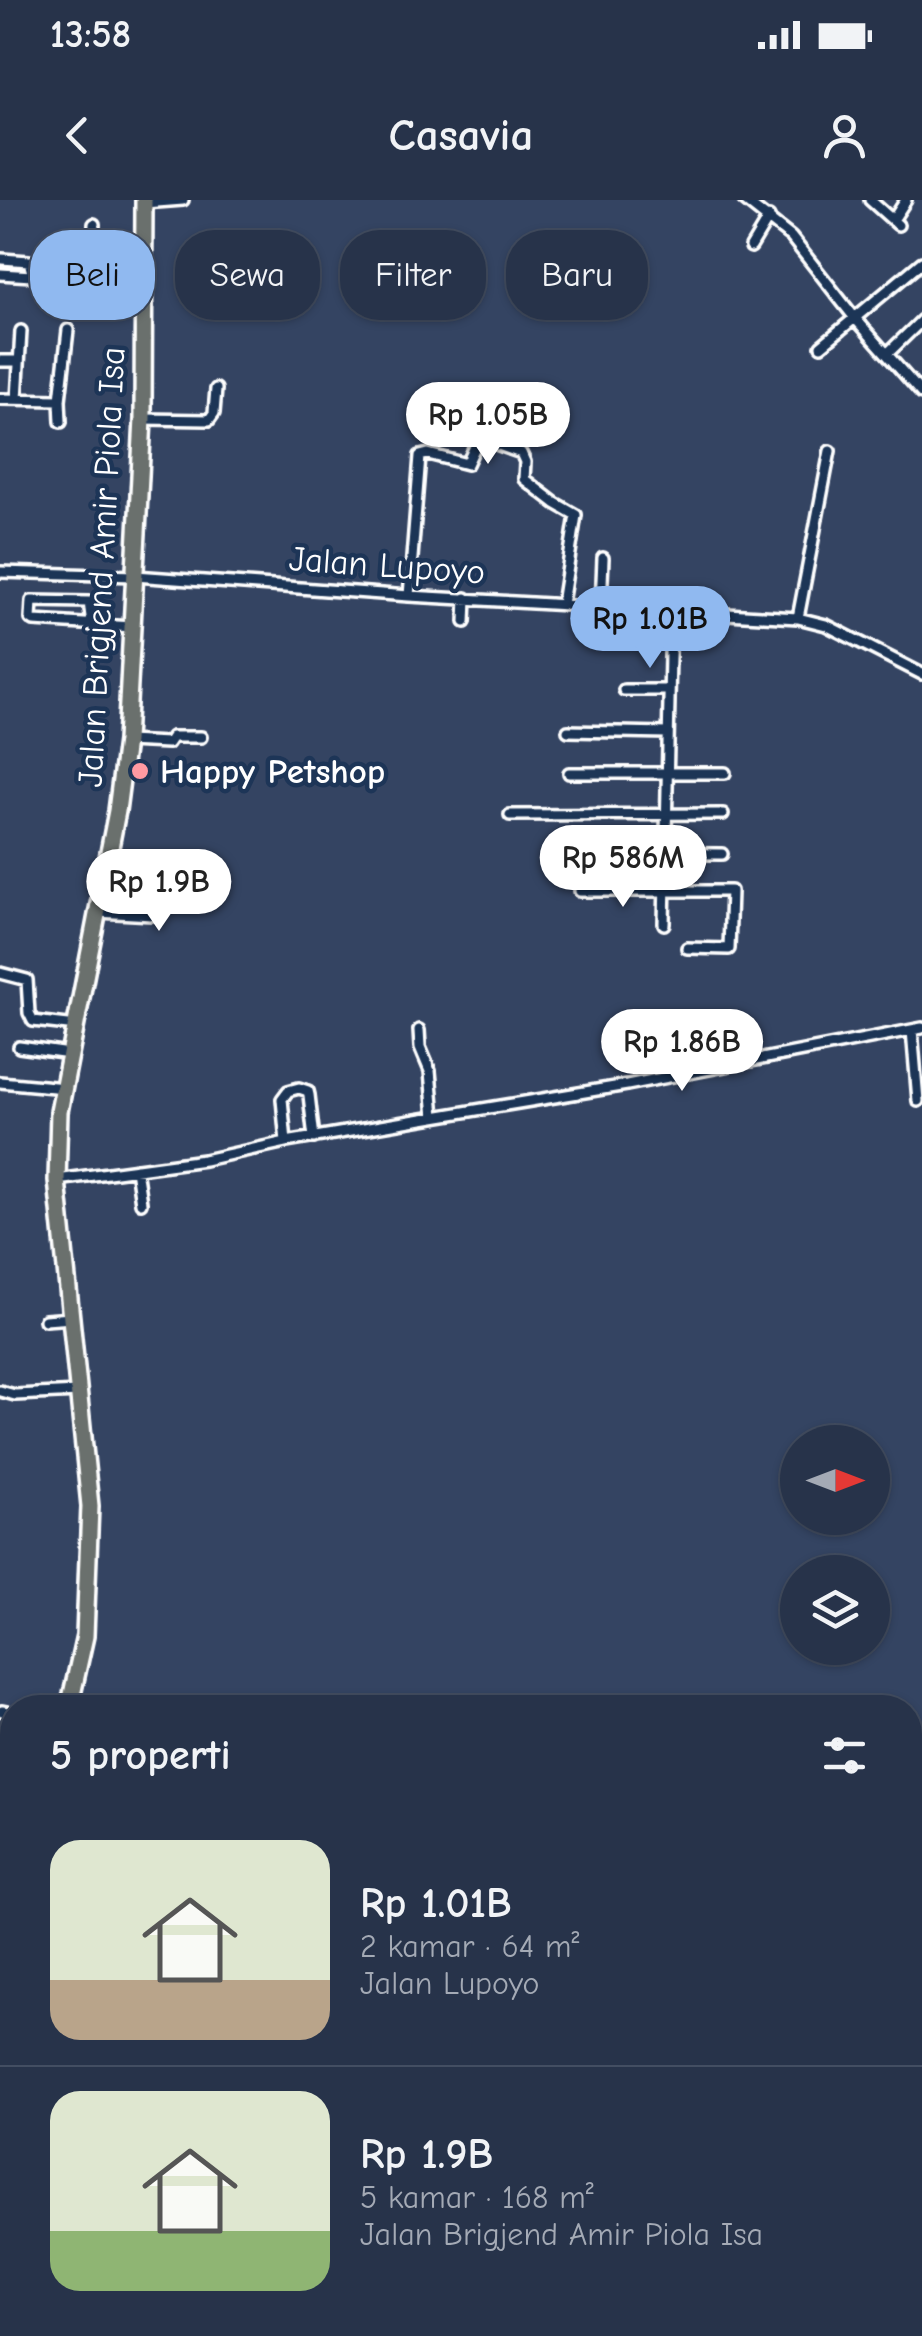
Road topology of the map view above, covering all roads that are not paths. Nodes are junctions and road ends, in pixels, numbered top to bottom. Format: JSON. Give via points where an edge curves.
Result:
{"nodes":[{"id":1,"x":183,"y":200,"type":"edge"},
{"id":2,"x":744,"y":200,"type":"edge"},
{"id":3,"x":870,"y":200,"type":"edge"},
{"id":4,"x":906,"y":200,"type":"edge"},
{"id":5,"x":144,"y":201,"type":"edge"},
{"id":6,"x":768,"y":217,"type":"junction"},
{"id":7,"x":94,"y":224,"type":"dead end"},
{"id":8,"x":94,"y":230,"type":"edge"},
{"id":9,"x":145,"y":230,"type":"edge"},
{"id":10,"x":751,"y":247,"type":"dead end"},
{"id":11,"x":2,"y":259,"type":"edge"},
{"id":12,"x":30,"y":261,"type":"edge"},
{"id":13,"x":922,"y":262,"type":"edge"},
{"id":14,"x":0,"y":274,"type":"edge"},
{"id":15,"x":30,"y":276,"type":"edge"},
{"id":16,"x":859,"y":312,"type":"junction"},
{"id":17,"x":145,"y":320,"type":"edge"},
{"id":18,"x":922,"y":320,"type":"edge"},
{"id":19,"x":68,"y":330,"type":"dead end"},
{"id":20,"x":20,"y":331,"type":"dead end"},
{"id":21,"x":821,"y":346,"type":"dead end"},
{"id":22,"x":891,"y":351,"type":"junction"},
{"id":23,"x":0,"y":361,"type":"edge"},
{"id":24,"x":18,"y":362,"type":"junction"},
{"id":25,"x":216,"y":389,"type":"dead end"},
{"id":26,"x":922,"y":394,"type":"edge"},
{"id":27,"x":17,"y":399,"type":"junction"},
{"id":28,"x":0,"y":400,"type":"edge"},
{"id":29,"x":60,"y":400,"type":"junction"},
{"id":30,"x":143,"y":419,"type":"junction"},
{"id":31,"x":61,"y":422,"type":"dead end"},
{"id":32,"x":830,"y":451,"type":"dead end"},
{"id":33,"x":603,"y":558,"type":"dead end"},
{"id":34,"x":0,"y":572,"type":"edge"},
{"id":35,"x":136,"y":576,"type":"junction"},
{"id":36,"x":409,"y":596,"type":"junction"},
{"id":37,"x":466,"y":598,"type":"junction"},
{"id":38,"x":562,"y":604,"type":"junction"},
{"id":39,"x":601,"y":606,"type":"junction"},
{"id":40,"x":670,"y":611,"type":"junction"},
{"id":41,"x":798,"y":618,"type":"junction"},
{"id":42,"x":465,"y":622,"type":"dead end"},
{"id":43,"x":92,"y":624,"type":"junction"},
{"id":44,"x":133,"y":627,"type":"junction"},
{"id":45,"x":922,"y":674,"type":"edge"},
{"id":46,"x":624,"y":690,"type":"dead end"},
{"id":47,"x":669,"y":690,"type":"junction"},
{"id":48,"x":568,"y":731,"type":"dead end"},
{"id":49,"x":668,"y":732,"type":"junction"},
{"id":50,"x":201,"y":737,"type":"dead end"},
{"id":51,"x":126,"y":741,"type":"junction"},
{"id":52,"x":569,"y":772,"type":"dead end"},
{"id":53,"x":667,"y":772,"type":"junction"},
{"id":54,"x":724,"y":772,"type":"dead end"},
{"id":55,"x":666,"y":814,"type":"junction"},
{"id":56,"x":723,"y":814,"type":"dead end"},
{"id":57,"x":510,"y":815,"type":"dead end"},
{"id":58,"x":583,"y":854,"type":"dead end"},
{"id":59,"x":665,"y":854,"type":"junction"},
{"id":60,"x":722,"y":854,"type":"dead end"},
{"id":61,"x":156,"y":877,"type":"dead end"},
{"id":62,"x":580,"y":891,"type":"dead end"},
{"id":63,"x":664,"y":891,"type":"junction"},
{"id":64,"x":98,"y":912,"type":"junction"},
{"id":65,"x":664,"y":924,"type":"dead end"},
{"id":66,"x":687,"y":948,"type":"dead end"},
{"id":67,"x":0,"y":972,"type":"edge"},
{"id":68,"x":78,"y":1026,"type":"junction"},
{"id":69,"x":917,"y":1029,"type":"edge"},
{"id":70,"x":419,"y":1030,"type":"dead end"},
{"id":71,"x":19,"y":1046,"type":"dead end"},
{"id":72,"x":72,"y":1055,"type":"junction"},
{"id":73,"x":0,"y":1082,"type":"edge"},
{"id":74,"x":65,"y":1088,"type":"junction"},
{"id":75,"x":918,"y":1101,"type":"dead end"},
{"id":76,"x":434,"y":1117,"type":"junction"},
{"id":77,"x":314,"y":1138,"type":"junction"},
{"id":78,"x":286,"y":1142,"type":"junction"},
{"id":79,"x":136,"y":1169,"type":"junction"},
{"id":80,"x":58,"y":1180,"type":"junction"},
{"id":81,"x":140,"y":1202,"type":"dead end"},
{"id":82,"x":72,"y":1318,"type":"junction"},
{"id":83,"x":45,"y":1320,"type":"dead end"},
{"id":84,"x":0,"y":1392,"type":"edge"},
{"id":85,"x":79,"y":1392,"type":"junction"},
{"id":86,"x":73,"y":1695,"type":"edge"}],
"edges":[{"from":1,"to":5,"type":"street"},
{"from":2,"to":6,"type":"street"},
{"from":3,"to":4,"type":"street","via":[[896,223]]},
{"from":5,"to":9,"type":"main road","name":"Jalan Brigjend Amir Piola Isa"},
{"from":6,"to":10,"type":"street"},
{"from":6,"to":16,"type":"street"},
{"from":7,"to":8,"type":"street"},
{"from":11,"to":12,"type":"street"},
{"from":13,"to":16,"type":"street"},
{"from":14,"to":15,"type":"street"},
{"from":16,"to":21,"type":"street"},
{"from":16,"to":22,"type":"street"},
{"from":17,"to":30,"type":"main road","name":"Jalan Brigjend Amir Piola Isa"},
{"from":18,"to":22,"type":"street"},
{"from":19,"to":29,"type":"street"},
{"from":20,"to":24,"type":"street"},
{"from":22,"to":26,"type":"street"},
{"from":23,"to":24,"type":"street"},
{"from":24,"to":27,"type":"street"},
{"from":25,"to":30,"type":"street","via":[[209,420]]},
{"from":27,"to":28,"type":"street"},
{"from":27,"to":29,"type":"street"},
{"from":29,"to":31,"type":"street"},
{"from":30,"to":35,"type":"main road","name":"Jalan Brigjend Amir Piola Isa"},
{"from":32,"to":41,"type":"street"},
{"from":33,"to":39,"type":"street"},
{"from":34,"to":35,"type":"street","name":"Jalan Lupoyo"},
{"from":35,"to":36,"type":"street","name":"Jalan Lupoyo"},
{"from":35,"to":44,"type":"main road","name":"Jalan Brigjend Amir Piola Isa"},
{"from":36,"to":37,"type":"street","name":"Jalan Lupoyo"},
{"from":36,"to":38,"type":"street","via":[[419,459],[428,454],[466,464],[479,438],[520,454],[524,478],[576,515]]},
{"from":37,"to":38,"type":"street","name":"Jalan Lupoyo"},
{"from":37,"to":42,"type":"street"},
{"from":38,"to":39,"type":"street","name":"Jalan Lupoyo"},
{"from":39,"to":40,"type":"street","name":"Jalan Lupoyo"},
{"from":40,"to":41,"type":"street","name":"Jalan Lupoyo"},
{"from":40,"to":47,"type":"street"},
{"from":41,"to":45,"type":"street","name":"Jalan Lupoyo","via":[[826,625]]},
{"from":43,"to":43,"type":"street","via":[[89,602],[32,601],[32,620]]},
{"from":43,"to":44,"type":"street"},
{"from":44,"to":51,"type":"main road","name":"Jalan Brigjend Amir Piola Isa"},
{"from":46,"to":47,"type":"street"},
{"from":47,"to":49,"type":"street"},
{"from":48,"to":49,"type":"street"},
{"from":49,"to":53,"type":"street"},
{"from":50,"to":51,"type":"street"},
{"from":51,"to":64,"type":"main road","name":"Jalan Brigjend Amir Piola Isa"},
{"from":52,"to":53,"type":"street"},
{"from":53,"to":54,"type":"street"},
{"from":53,"to":55,"type":"street"},
{"from":55,"to":56,"type":"street"},
{"from":55,"to":57,"type":"street"},
{"from":55,"to":59,"type":"street"},
{"from":58,"to":59,"type":"street"},
{"from":59,"to":60,"type":"street"},
{"from":59,"to":63,"type":"street"},
{"from":61,"to":64,"type":"street","via":[[153,915]]},
{"from":62,"to":63,"type":"street"},
{"from":63,"to":65,"type":"street"},
{"from":63,"to":66,"type":"street","via":[[732,891],[728,949]]},
{"from":64,"to":68,"type":"main road","name":"Jalan Brigjend Amir Piola Isa"},
{"from":67,"to":68,"type":"street","via":[[26,980],[33,1021]]},
{"from":68,"to":72,"type":"main road","name":"Jalan Brigjend Amir Piola Isa"},
{"from":69,"to":75,"type":"street"},
{"from":69,"to":76,"type":"street"},
{"from":70,"to":76,"type":"street"},
{"from":71,"to":72,"type":"street"},
{"from":72,"to":74,"type":"main road","name":"Jalan Brigjend Amir Piola Isa"},
{"from":73,"to":74,"type":"street"},
{"from":74,"to":80,"type":"main road","name":"Jalan Brigjend Amir Piola Isa"},
{"from":76,"to":77,"type":"street"},
{"from":77,"to":78,"type":"street"},
{"from":77,"to":78,"type":"street","via":[[308,1091],[299,1088],[282,1099]]},
{"from":78,"to":79,"type":"street"},
{"from":79,"to":80,"type":"street"},
{"from":79,"to":81,"type":"street"},
{"from":80,"to":82,"type":"main road","name":"Jalan Brigjend Amir Piola Isa"},
{"from":82,"to":83,"type":"street"},
{"from":82,"to":85,"type":"main road","name":"Jalan Brigjend Amir Piola Isa"},
{"from":84,"to":85,"type":"street"},
{"from":85,"to":86,"type":"main road","name":"Jalan Brigjend Amir Piola Isa","via":[[90,1570]]}]}
